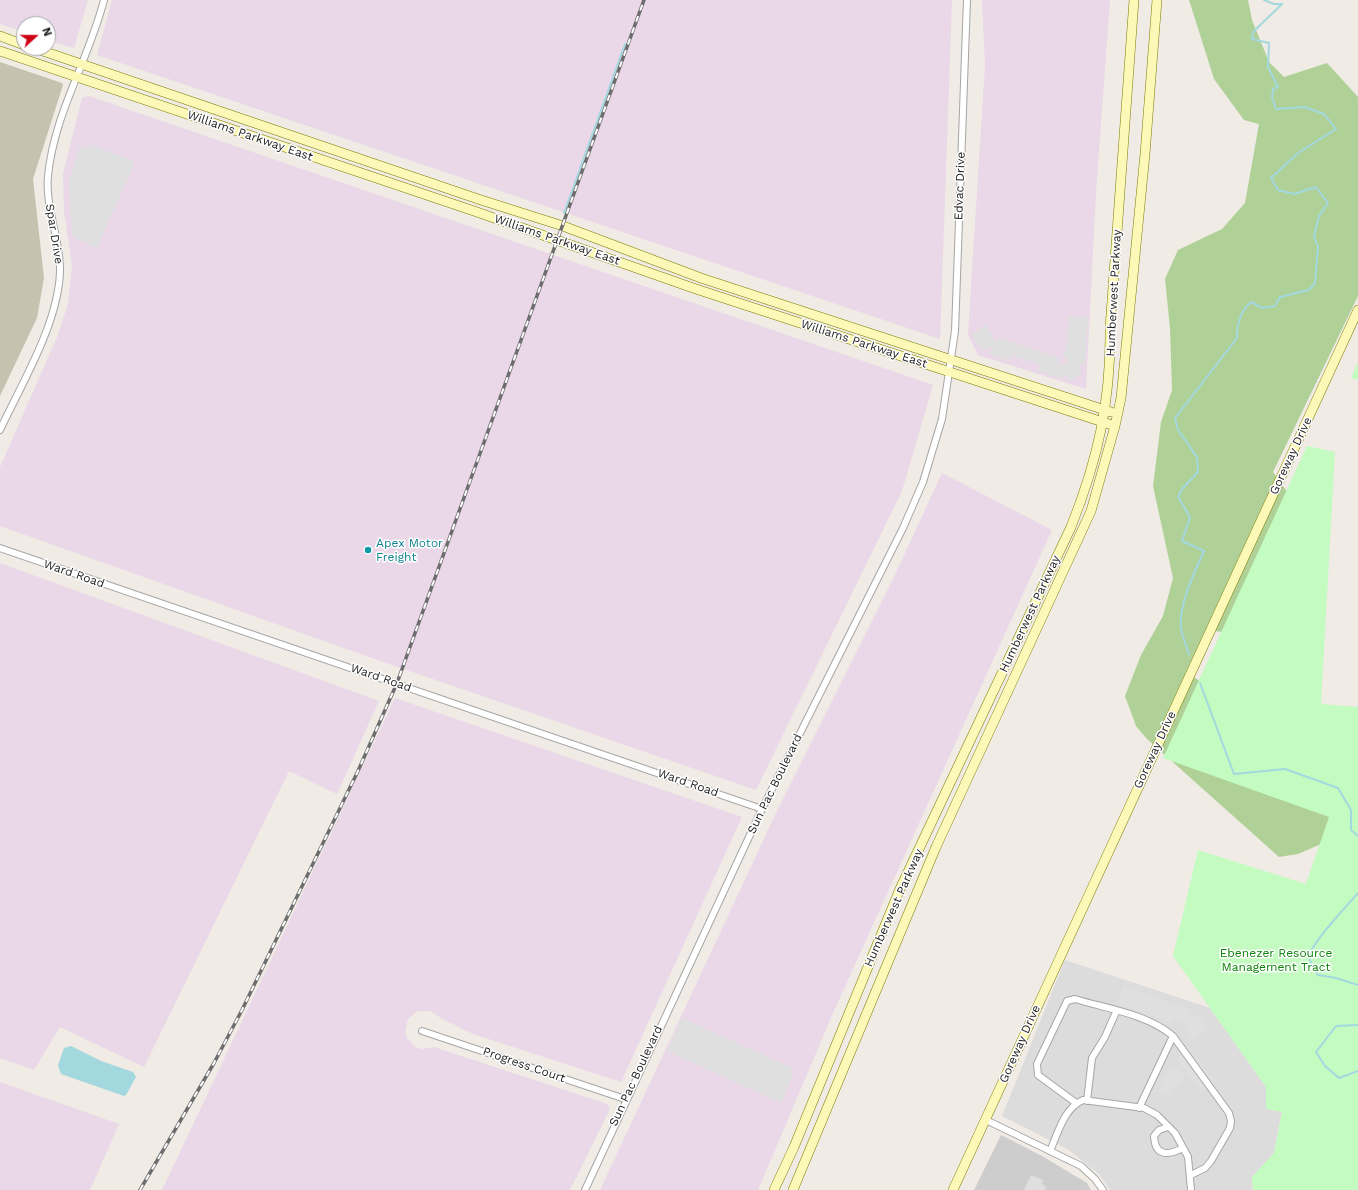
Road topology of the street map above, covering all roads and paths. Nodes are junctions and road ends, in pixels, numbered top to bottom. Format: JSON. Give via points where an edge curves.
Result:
{"nodes":[{"id":1,"x":104,"y":0,"type":"edge"},
{"id":2,"x":968,"y":0,"type":"edge"},
{"id":3,"x":1134,"y":0,"type":"edge"},
{"id":4,"x":1157,"y":0,"type":"edge"},
{"id":5,"x":0,"y":36,"type":"edge"},
{"id":6,"x":16,"y":42,"type":"edge"},
{"id":7,"x":0,"y":51,"type":"edge"},
{"id":8,"x":56,"y":55,"type":"edge"},
{"id":9,"x":81,"y":64,"type":"junction"},
{"id":10,"x":76,"y":77,"type":"junction"},
{"id":11,"x":1358,"y":310,"type":"edge"},
{"id":12,"x":950,"y":358,"type":"junction"},
{"id":13,"x":949,"y":372,"type":"junction"},
{"id":14,"x":1105,"y":410,"type":"junction"},
{"id":15,"x":1118,"y":414,"type":"junction"},
{"id":16,"x":1102,"y":423,"type":"junction"},
{"id":17,"x":1115,"y":426,"type":"junction"},
{"id":18,"x":0,"y":430,"type":"edge"},
{"id":19,"x":0,"y":548,"type":"edge"},
{"id":20,"x":762,"y":809,"type":"junction"},
{"id":21,"x":1116,"y":1012,"type":"junction"},
{"id":22,"x":422,"y":1031,"type":"dead end"},
{"id":23,"x":1173,"y":1036,"type":"junction"},
{"id":24,"x":625,"y":1100,"type":"junction"},
{"id":25,"x":1087,"y":1101,"type":"junction"},
{"id":26,"x":1076,"y":1103,"type":"junction"},
{"id":27,"x":1140,"y":1108,"type":"junction"},
{"id":28,"x":986,"y":1120,"type":"junction"},
{"id":29,"x":1168,"y":1126,"type":"junction"},
{"id":30,"x":1183,"y":1148,"type":"junction"},
{"id":31,"x":1050,"y":1151,"type":"junction"},
{"id":32,"x":1191,"y":1176,"type":"junction"},
{"id":33,"x":585,"y":1190,"type":"edge"},
{"id":34,"x":774,"y":1190,"type":"edge"},
{"id":35,"x":793,"y":1190,"type":"edge"},
{"id":36,"x":953,"y":1190,"type":"edge"},
{"id":37,"x":1104,"y":1190,"type":"edge"},
{"id":38,"x":1191,"y":1190,"type":"edge"}],
"edges":[{"from":1,"to":9,"type":"street","name":"Spar Drive"},
{"from":2,"to":12,"type":"street","name":"Edvac Drive","via":[[955,331]]},
{"from":3,"to":14,"type":"main road","name":"Humberwest Parkway","via":[[1110,328],[1111,366]]},
{"from":4,"to":15,"type":"main road","name":"Humberwest Parkway","via":[[1138,230]]},
{"from":5,"to":6,"type":"main road"},
{"from":7,"to":10,"type":"main road","name":"Williams Parkway East"},
{"from":8,"to":9,"type":"main road","name":"Williams Parkway East"},
{"from":9,"to":10,"type":"street","name":"Spar Drive"},
{"from":9,"to":12,"type":"main road","name":"Williams Parkway East","via":[[563,226],[701,278]]},
{"from":10,"to":13,"type":"main road","name":"Williams Parkway East","via":[[696,289]]},
{"from":10,"to":18,"type":"street","name":"Spar Drive","via":[[59,126],[48,176],[48,203],[60,271],[58,292],[52,317]]},
{"from":11,"to":28,"type":"main road","name":"Goreway Drive"},
{"from":12,"to":13,"type":"street","name":"Edvac Drive"},
{"from":12,"to":14,"type":"main road","name":"Williams Parkway East"},
{"from":13,"to":16,"type":"main road","name":"Williams Parkway East"},
{"from":13,"to":20,"type":"street","name":"Sun Pac Boulevard","via":[[942,420],[923,482],[903,528]]},
{"from":14,"to":15,"type":"main road","name":"Williams Parkway East"},
{"from":14,"to":16,"type":"main road","name":"Humberwest Parkway"},
{"from":15,"to":17,"type":"main road","name":"Humberwest Parkway"},
{"from":16,"to":17,"type":"main road","name":"Williams Parkway East"},
{"from":16,"to":34,"type":"main road","name":"Humberwest Parkway","via":[[1090,473],[1071,527],[900,889]]},
{"from":17,"to":35,"type":"main road","name":"Humberwest Parkway","via":[[1091,511],[936,847]]},
{"from":19,"to":20,"type":"street","name":"Ward Road"},
{"from":20,"to":24,"type":"street","name":"Sun Pac Boulevard"},
{"from":21,"to":23,"type":"street","via":[[1135,1016],[1162,1027]]},
{"from":21,"to":25,"type":"street","via":[[1092,1058]]},
{"from":21,"to":26,"type":"street","via":[[1075,999],[1067,1001],[1037,1064],[1038,1075]]},
{"from":22,"to":24,"type":"street","name":"Progress Court"},
{"from":23,"to":27,"type":"street"},
{"from":23,"to":32,"type":"street","via":[[1232,1121],[1209,1165]]},
{"from":24,"to":33,"type":"street","name":"Sun Pac Boulevard"},
{"from":25,"to":26,"type":"street"},
{"from":25,"to":27,"type":"street"},
{"from":26,"to":31,"type":"street","via":[[1067,1114]]},
{"from":27,"to":29,"type":"street","via":[[1157,1115]]},
{"from":28,"to":31,"type":"street"},
{"from":28,"to":36,"type":"main road","name":"Goreway Drive"},
{"from":29,"to":30,"type":"street"},
{"from":29,"to":30,"type":"street","via":[[1154,1136],[1154,1146],[1158,1151],[1165,1153]]},
{"from":30,"to":32,"type":"street","via":[[1188,1157]]},
{"from":31,"to":37,"type":"street","via":[[1081,1166]]},
{"from":32,"to":38,"type":"street"}]}
